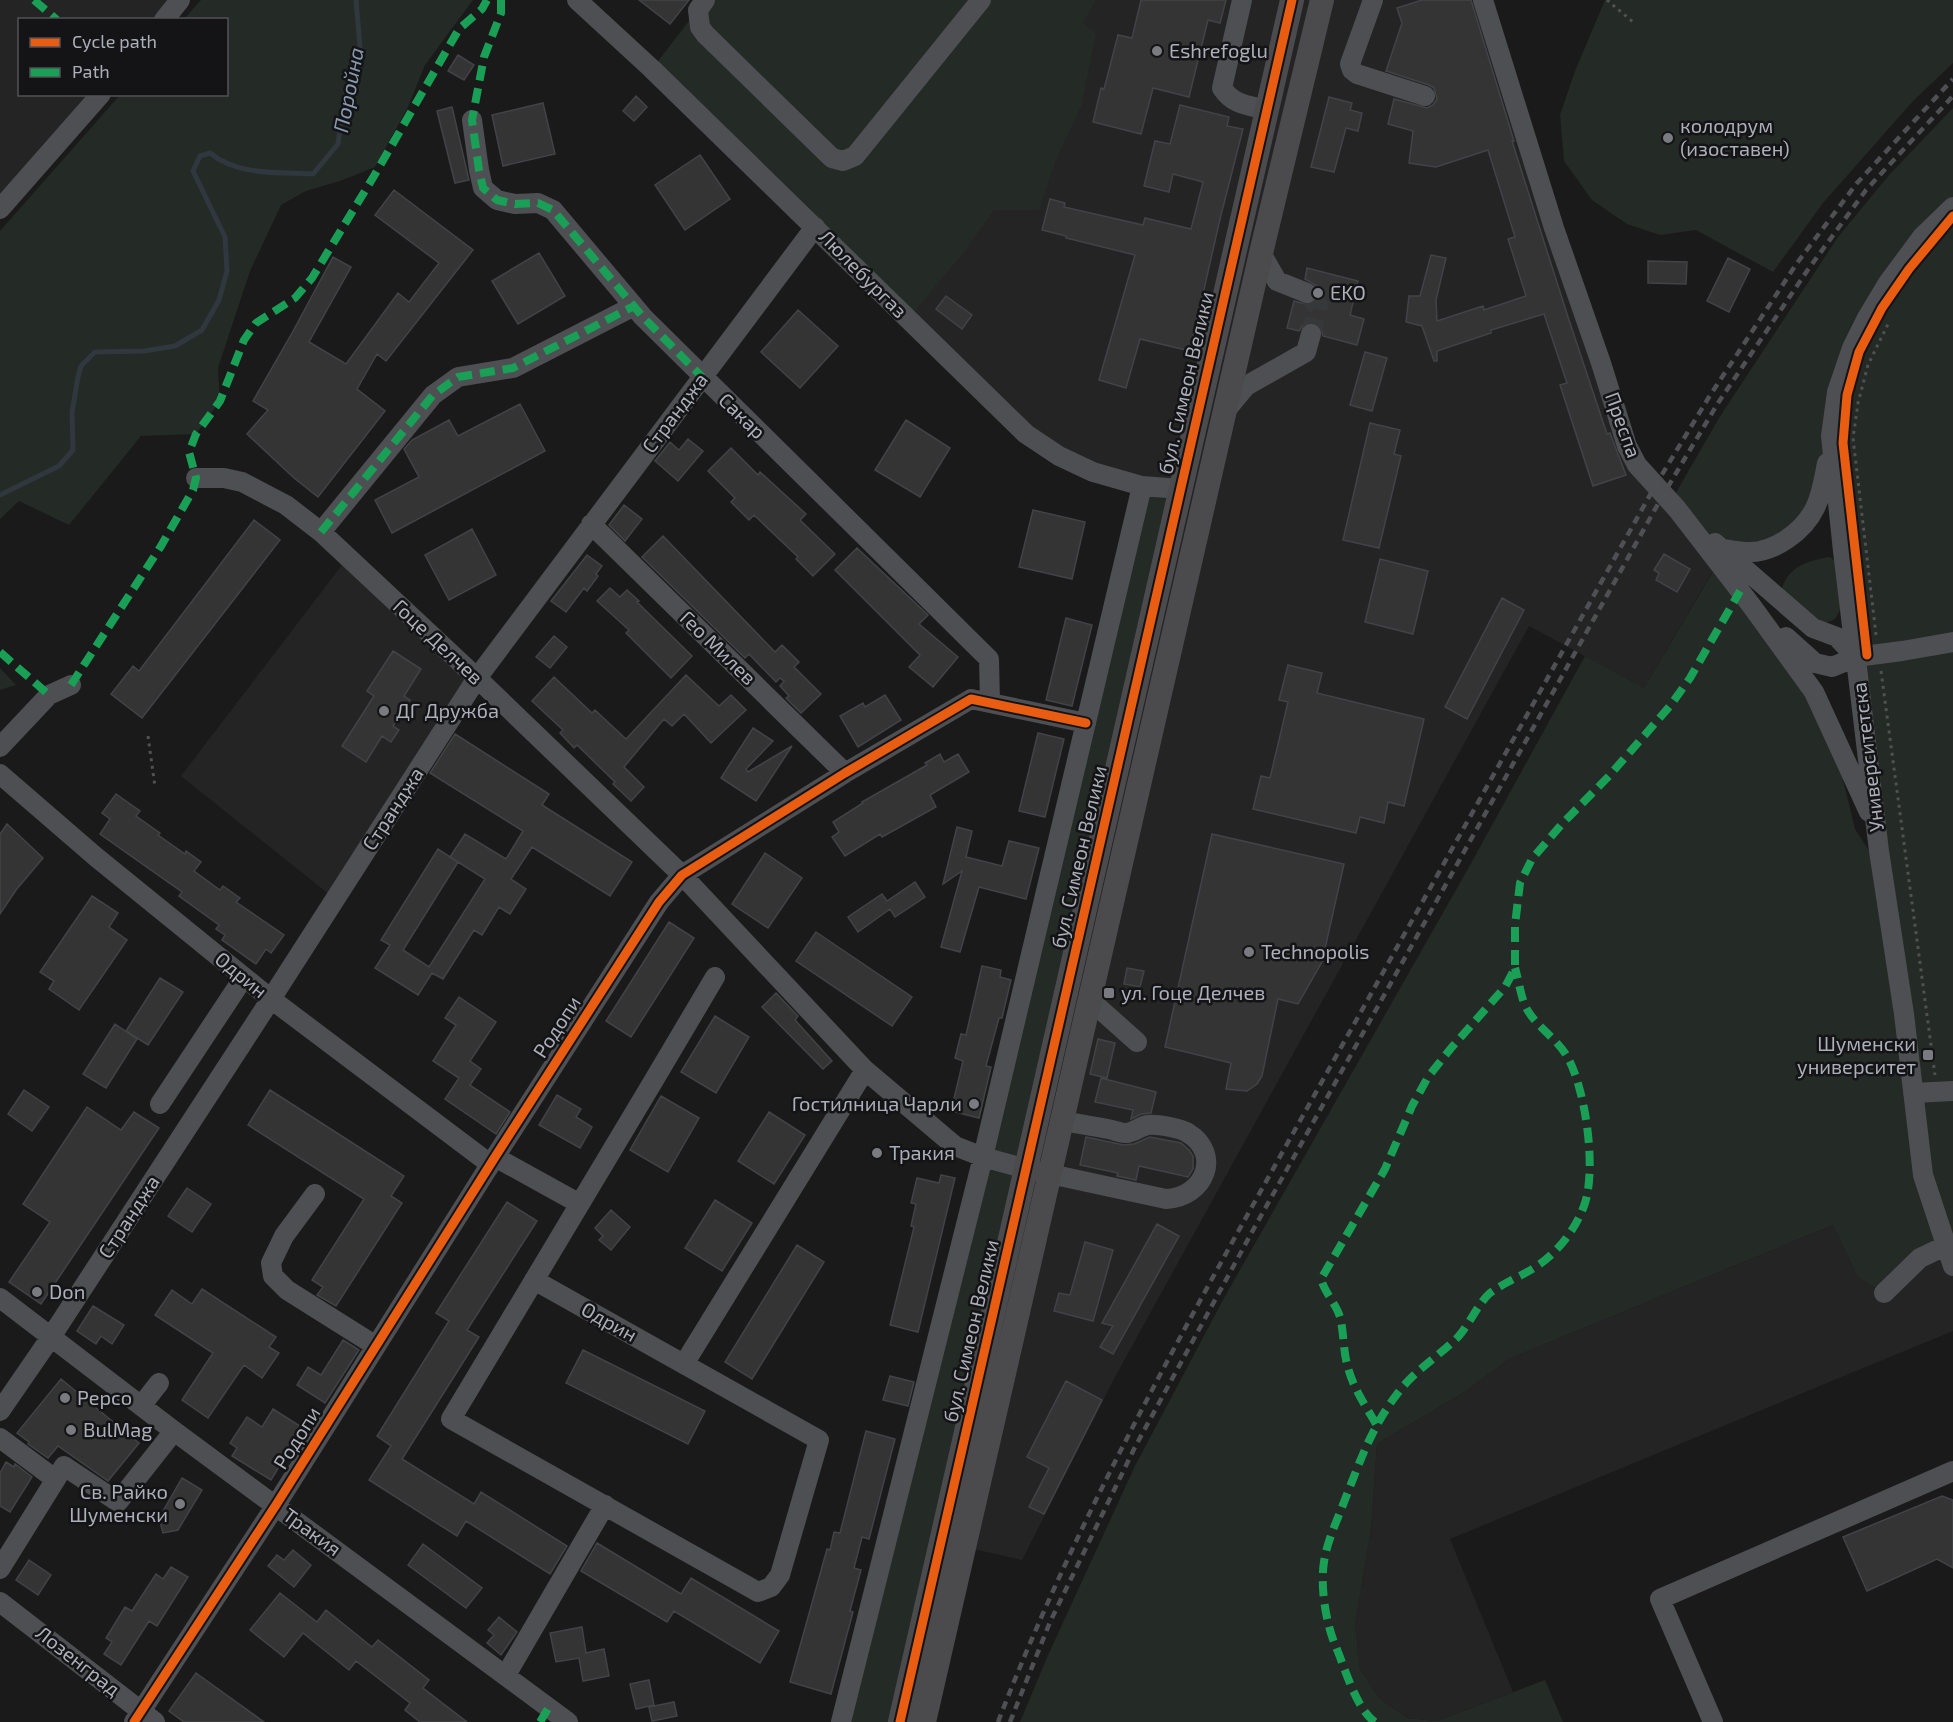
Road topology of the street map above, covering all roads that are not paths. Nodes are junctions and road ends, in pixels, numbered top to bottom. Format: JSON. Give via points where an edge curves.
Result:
{"nodes":[{"id":1,"x":180,"y":0,"type":"edge"},
{"id":2,"x":577,"y":0,"type":"edge"},
{"id":3,"x":705,"y":0,"type":"edge"},
{"id":4,"x":981,"y":0,"type":"edge"},
{"id":5,"x":1242,"y":0,"type":"edge"},
{"id":6,"x":1292,"y":0,"type":"edge"},
{"id":7,"x":1322,"y":0,"type":"edge"},
{"id":8,"x":1373,"y":0,"type":"edge"},
{"id":9,"x":1483,"y":0,"type":"edge"},
{"id":10,"x":166,"y":18,"type":"edge"},
{"id":11,"x":99,"y":96,"type":"edge"},
{"id":12,"x":1425,"y":96,"type":"dead end"},
{"id":13,"x":1267,"y":110,"type":"junction"},
{"id":14,"x":472,"y":120,"type":"dead end"},
{"id":15,"x":1953,"y":207,"type":"edge"},
{"id":16,"x":0,"y":209,"type":"edge"},
{"id":17,"x":815,"y":227,"type":"junction"},
{"id":18,"x":1261,"y":253,"type":"junction"},
{"id":19,"x":1307,"y":292,"type":"dead end"},
{"id":20,"x":634,"y":306,"type":"junction"},
{"id":21,"x":1311,"y":333,"type":"tunnel mouth"},
{"id":22,"x":702,"y":377,"type":"junction"},
{"id":23,"x":1226,"y":410,"type":"junction"},
{"id":24,"x":1840,"y":434,"type":"junction"},
{"id":25,"x":196,"y":478,"type":"dead end"},
{"id":26,"x":1142,"y":486,"type":"junction"},
{"id":27,"x":1180,"y":489,"type":"junction"},
{"id":28,"x":591,"y":524,"type":"junction"},
{"id":29,"x":321,"y":532,"type":"junction"},
{"id":30,"x":1719,"y":555,"type":"junction"},
{"id":31,"x":1751,"y":605,"type":"junction"},
{"id":32,"x":1953,"y":642,"type":"edge"},
{"id":33,"x":1856,"y":657,"type":"junction"},
{"id":34,"x":477,"y":678,"type":"junction"},
{"id":35,"x":71,"y":685,"type":"dead end"},
{"id":36,"x":990,"y":702,"type":"junction"},
{"id":37,"x":1086,"y":723,"type":"junction"},
{"id":38,"x":0,"y":747,"type":"edge"},
{"id":39,"x":845,"y":773,"type":"junction"},
{"id":40,"x":0,"y":774,"type":"edge"},
{"id":41,"x":1877,"y":831,"type":"junction"},
{"id":42,"x":682,"y":875,"type":"junction"},
{"id":43,"x":244,"y":977,"type":"junction"},
{"id":44,"x":715,"y":977,"type":"dead end"},
{"id":45,"x":271,"y":999,"type":"junction"},
{"id":46,"x":1091,"y":1000,"type":"junction"},
{"id":47,"x":1137,"y":1042,"type":"dead end"},
{"id":48,"x":865,"y":1071,"type":"junction"},
{"id":49,"x":1953,"y":1091,"type":"edge"},
{"id":50,"x":1913,"y":1093,"type":"junction"},
{"id":51,"x":159,"y":1104,"type":"dead end"},
{"id":52,"x":1063,"y":1121,"type":"junction"},
{"id":53,"x":983,"y":1157,"type":"junction"},
{"id":54,"x":493,"y":1160,"type":"junction"},
{"id":55,"x":1027,"y":1169,"type":"junction"},
{"id":56,"x":1051,"y":1174,"type":"junction"},
{"id":57,"x":315,"y":1194,"type":"dead end"},
{"id":58,"x":580,"y":1204,"type":"junction"},
{"id":59,"x":1945,"y":1246,"type":"junction"},
{"id":60,"x":1953,"y":1266,"type":"edge"},
{"id":61,"x":534,"y":1280,"type":"junction"},
{"id":62,"x":1884,"y":1293,"type":"dead end"},
{"id":63,"x":0,"y":1298,"type":"edge"},
{"id":64,"x":51,"y":1337,"type":"junction"},
{"id":65,"x":376,"y":1346,"type":"junction"},
{"id":66,"x":684,"y":1364,"type":"junction"},
{"id":67,"x":159,"y":1383,"type":"dead end"},
{"id":68,"x":141,"y":1406,"type":"junction"},
{"id":69,"x":1,"y":1408,"type":"edge"},
{"id":70,"x":174,"y":1431,"type":"junction"},
{"id":71,"x":0,"y":1438,"type":"edge"},
{"id":72,"x":1953,"y":1471,"type":"edge"},
{"id":73,"x":55,"y":1479,"type":"junction"},
{"id":74,"x":276,"y":1505,"type":"junction"},
{"id":75,"x":605,"y":1505,"type":"junction"},
{"id":76,"x":0,"y":1569,"type":"edge"},
{"id":77,"x":0,"y":1602,"type":"edge"},
{"id":78,"x":506,"y":1675,"type":"junction"},
{"id":79,"x":144,"y":1718,"type":"edge"},
{"id":80,"x":568,"y":1722,"type":"edge"},
{"id":81,"x":841,"y":1722,"type":"edge"},
{"id":82,"x":900,"y":1722,"type":"edge"},
{"id":83,"x":924,"y":1722,"type":"edge"},
{"id":84,"x":1713,"y":1722,"type":"edge"}],
"edges":[{"from":1,"to":10,"type":"street"},
{"from":2,"to":17,"type":"street","name":"Люлебургаз"},
{"from":3,"to":4,"type":"street","via":[[698,10],[705,34],[832,158],[843,161],[855,156]]},
{"from":5,"to":13,"type":"street","via":[[1222,88],[1239,103]]},
{"from":6,"to":13,"type":"main road","name":"бул. Симеон Велики"},
{"from":7,"to":18,"type":"main road"},
{"from":8,"to":12,"type":"street","via":[[1350,64],[1352,70],[1375,85]]},
{"from":9,"to":30,"type":"street","name":"Преспа","via":[[1626,446],[1637,465]]},
{"from":11,"to":16,"type":"street"},
{"from":13,"to":27,"type":"main road","name":"бул. Симеон Велики"},
{"from":14,"to":20,"type":"street","name":"Сакар","via":[[483,188],[497,200],[538,203],[553,210]]},
{"from":15,"to":24,"type":"street","name":"Университетска","via":[[1922,237],[1887,284],[1852,348],[1837,392]]},
{"from":17,"to":22,"type":"street","name":"Странджа"},
{"from":17,"to":26,"type":"street","name":"Люлебургаз","via":[[1026,434],[1093,472]]},
{"from":18,"to":19,"type":"street","via":[[1277,281]]},
{"from":18,"to":23,"type":"main road"},
{"from":20,"to":22,"type":"street","name":"Сакар"},
{"from":20,"to":29,"type":"street","via":[[513,368],[458,377],[433,395]]},
{"from":21,"to":23,"type":"street","via":[[1306,352],[1246,386]]},
{"from":22,"to":28,"type":"street","name":"Странджа"},
{"from":22,"to":36,"type":"street","name":"Сакар","via":[[989,659]]},
{"from":23,"to":46,"type":"main road"},
{"from":24,"to":30,"type":"street","via":[[1815,509],[1798,530],[1777,547]]},
{"from":24,"to":33,"type":"street","name":"Университетска"},
{"from":25,"to":29,"type":"street","name":"Гоце Делчев","via":[[242,482],[286,505]]},
{"from":26,"to":27,"type":"street","name":"Люлебургаз"},
{"from":26,"to":37,"type":"street"},
{"from":27,"to":55,"type":"main road","name":"бул. Симеон Велики"},
{"from":28,"to":34,"type":"street","name":"Странджа"},
{"from":28,"to":39,"type":"street","name":"Гео Милев"},
{"from":29,"to":34,"type":"street","name":"Гоце Делчев"},
{"from":30,"to":31,"type":"street","name":"Преспа"},
{"from":30,"to":33,"type":"street","via":[[1813,628],[1837,637]]},
{"from":31,"to":33,"type":"street","via":[[1815,663],[1832,667]]},
{"from":31,"to":41,"type":"street","name":"Преспа","via":[[1814,692]]},
{"from":32,"to":33,"type":"street"},
{"from":33,"to":41,"type":"street","name":"Университетска"},
{"from":34,"to":42,"type":"street","name":"Гоце Делчев"},
{"from":34,"to":45,"type":"street","name":"Странджа"},
{"from":35,"to":38,"type":"street","via":[[49,695]]},
{"from":36,"to":37,"type":"street","name":"Родопи"},
{"from":36,"to":39,"type":"street","name":"Родопи","via":[[971,699]]},
{"from":37,"to":53,"type":"street"},
{"from":39,"to":42,"type":"street","name":"Родопи"},
{"from":40,"to":43,"type":"street","name":"Одрин"},
{"from":41,"to":50,"type":"street","name":"Университетска"},
{"from":42,"to":48,"type":"street","name":"Гоце Делчев"},
{"from":42,"to":54,"type":"street","name":"Родопи","via":[[659,902]]},
{"from":43,"to":45,"type":"street","name":"Одрин"},
{"from":43,"to":51,"type":"street"},
{"from":44,"to":58,"type":"street"},
{"from":45,"to":54,"type":"street","name":"Одрин"},
{"from":45,"to":64,"type":"street","name":"Странджа"},
{"from":46,"to":47,"type":"street"},
{"from":46,"to":52,"type":"main road"},
{"from":48,"to":53,"type":"street","name":"Гоце Делчев","via":[[955,1146]]},
{"from":48,"to":66,"type":"street"},
{"from":49,"to":50,"type":"street"},
{"from":50,"to":59,"type":"street","name":"Университетска","via":[[1923,1175]]},
{"from":52,"to":56,"type":"main road"},
{"from":52,"to":56,"type":"street","name":"Гоце Делчев","via":[[1127,1133],[1149,1125],[1180,1129],[1203,1149],[1205,1168],[1195,1189],[1186,1196],[1166,1199]]},
{"from":53,"to":55,"type":"street","name":"Гоце Делчев"},
{"from":53,"to":81,"type":"street"},
{"from":54,"to":58,"type":"street","name":"Одрин"},
{"from":54,"to":65,"type":"street","name":"Родопи"},
{"from":55,"to":56,"type":"street","name":"Гоце Делчев"},
{"from":55,"to":82,"type":"main road","name":"бул. Симеон Велики"},
{"from":56,"to":83,"type":"main road"},
{"from":57,"to":65,"type":"street","via":[[284,1236],[271,1263],[273,1276],[287,1290]]},
{"from":58,"to":61,"type":"street"},
{"from":59,"to":60,"type":"street","name":"Университетска"},
{"from":59,"to":62,"type":"street","via":[[1920,1258]]},
{"from":61,"to":66,"type":"street","name":"Одрин"},
{"from":61,"to":75,"type":"street","via":[[451,1419]]},
{"from":63,"to":64,"type":"street","name":"Тракия"},
{"from":64,"to":68,"type":"street","name":"Тракия"},
{"from":64,"to":69,"type":"street","name":"Странджа"},
{"from":65,"to":74,"type":"street","name":"Родопи"},
{"from":66,"to":75,"type":"street","name":"Одрин","via":[[819,1440],[780,1575],[771,1587],[758,1592]]},
{"from":67,"to":68,"type":"street"},
{"from":68,"to":70,"type":"street","name":"Тракия"},
{"from":70,"to":73,"type":"street","via":[[118,1502],[64,1466]]},
{"from":70,"to":74,"type":"street","name":"Тракия"},
{"from":71,"to":73,"type":"street"},
{"from":72,"to":84,"type":"street","via":[[1660,1599]]},
{"from":73,"to":76,"type":"street"},
{"from":74,"to":78,"type":"street","name":"Тракия"},
{"from":74,"to":79,"type":"street","name":"Родопи"},
{"from":75,"to":78,"type":"street"},
{"from":77,"to":79,"type":"street","name":"Лозенград"},
{"from":78,"to":80,"type":"street","name":"Тракия"}]}
